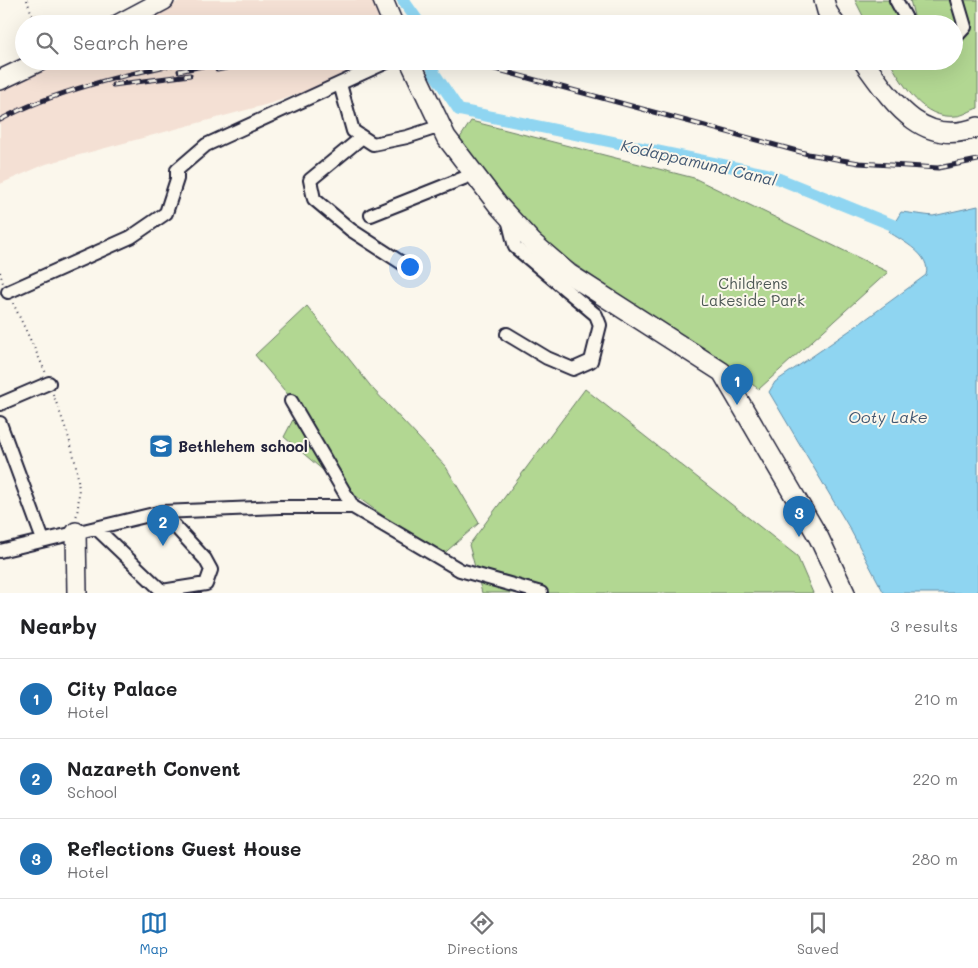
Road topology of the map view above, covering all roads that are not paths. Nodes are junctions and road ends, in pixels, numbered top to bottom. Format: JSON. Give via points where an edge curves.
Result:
{"nodes":[{"id":1,"x":164,"y":0,"type":"edge"},
{"id":2,"x":383,"y":0,"type":"edge"},
{"id":3,"x":824,"y":0,"type":"edge"},
{"id":4,"x":896,"y":0,"type":"edge"},
{"id":5,"x":957,"y":0,"type":"edge"},
{"id":6,"x":136,"y":15,"type":"edge"},
{"id":7,"x":389,"y":15,"type":"edge"},
{"id":8,"x":829,"y":15,"type":"edge"},
{"id":9,"x":904,"y":15,"type":"edge"},
{"id":10,"x":961,"y":15,"type":"edge"},
{"id":11,"x":21,"y":70,"type":"edge"},
{"id":12,"x":370,"y":70,"type":"edge"},
{"id":13,"x":414,"y":70,"type":"edge"},
{"id":14,"x":870,"y":70,"type":"edge"},
{"id":15,"x":0,"y":80,"type":"edge"},
{"id":16,"x":340,"y":84,"type":"junction"},
{"id":17,"x":441,"y":126,"type":"junction"},
{"id":18,"x":978,"y":126,"type":"edge"},
{"id":19,"x":361,"y":138,"type":"junction"},
{"id":20,"x":474,"y":174,"type":"junction"},
{"id":21,"x":508,"y":215,"type":"junction"},
{"id":22,"x":371,"y":216,"type":"dead end"},
{"id":23,"x":405,"y":265,"type":"dead end"},
{"id":24,"x":3,"y":285,"type":"edge"},
{"id":25,"x":506,"y":334,"type":"dead end"},
{"id":26,"x":49,"y":383,"type":"road end"},
{"id":27,"x":291,"y":401,"type":"dead end"},
{"id":28,"x":0,"y":404,"type":"edge"},
{"id":29,"x":0,"y":423,"type":"edge"},
{"id":30,"x":353,"y":508,"type":"junction"},
{"id":31,"x":162,"y":512,"type":"junction"},
{"id":32,"x":96,"y":528,"type":"junction"},
{"id":33,"x":75,"y":532,"type":"junction"},
{"id":34,"x":43,"y":540,"type":"junction"},
{"id":35,"x":0,"y":551,"type":"edge"},
{"id":36,"x":78,"y":593,"type":"edge"},
{"id":37,"x":540,"y":593,"type":"edge"},
{"id":38,"x":845,"y":593,"type":"edge"}],
"edges":[{"from":1,"to":6,"type":"street"},
{"from":2,"to":7,"type":"street"},
{"from":3,"to":8,"type":"street"},
{"from":4,"to":9,"type":"street"},
{"from":5,"to":10,"type":"street"},
{"from":11,"to":15,"type":"street"},
{"from":12,"to":16,"type":"street"},
{"from":13,"to":17,"type":"street"},
{"from":14,"to":18,"type":"street","via":[[896,105],[924,127],[939,133],[964,132]]},
{"from":16,"to":19,"type":"street","via":[[354,131]]},
{"from":16,"to":24,"type":"street","via":[[206,145],[176,170],[177,180],[166,213],[131,237]]},
{"from":17,"to":19,"type":"street","via":[[374,144]]},
{"from":17,"to":20,"type":"street"},
{"from":19,"to":23,"type":"street","via":[[310,180],[314,199],[351,230]]},
{"from":20,"to":21,"type":"street"},
{"from":20,"to":22,"type":"street"},
{"from":21,"to":25,"type":"street","via":[[515,247],[596,315],[600,325],[591,361],[573,369]]},
{"from":21,"to":38,"type":"street","via":[[532,242],[569,274],[722,372],[819,538]]},
{"from":26,"to":28,"type":"street"},
{"from":27,"to":30,"type":"street"},
{"from":29,"to":34,"type":"street"},
{"from":30,"to":31,"type":"street","via":[[279,506]]},
{"from":30,"to":37,"type":"street","via":[[460,570]]},
{"from":31,"to":32,"type":"street"},
{"from":31,"to":32,"type":"street","via":[[205,559],[211,570],[206,584],[162,592]]},
{"from":32,"to":33,"type":"street"},
{"from":33,"to":34,"type":"street"},
{"from":33,"to":36,"type":"street"},
{"from":34,"to":35,"type":"street"}]}
